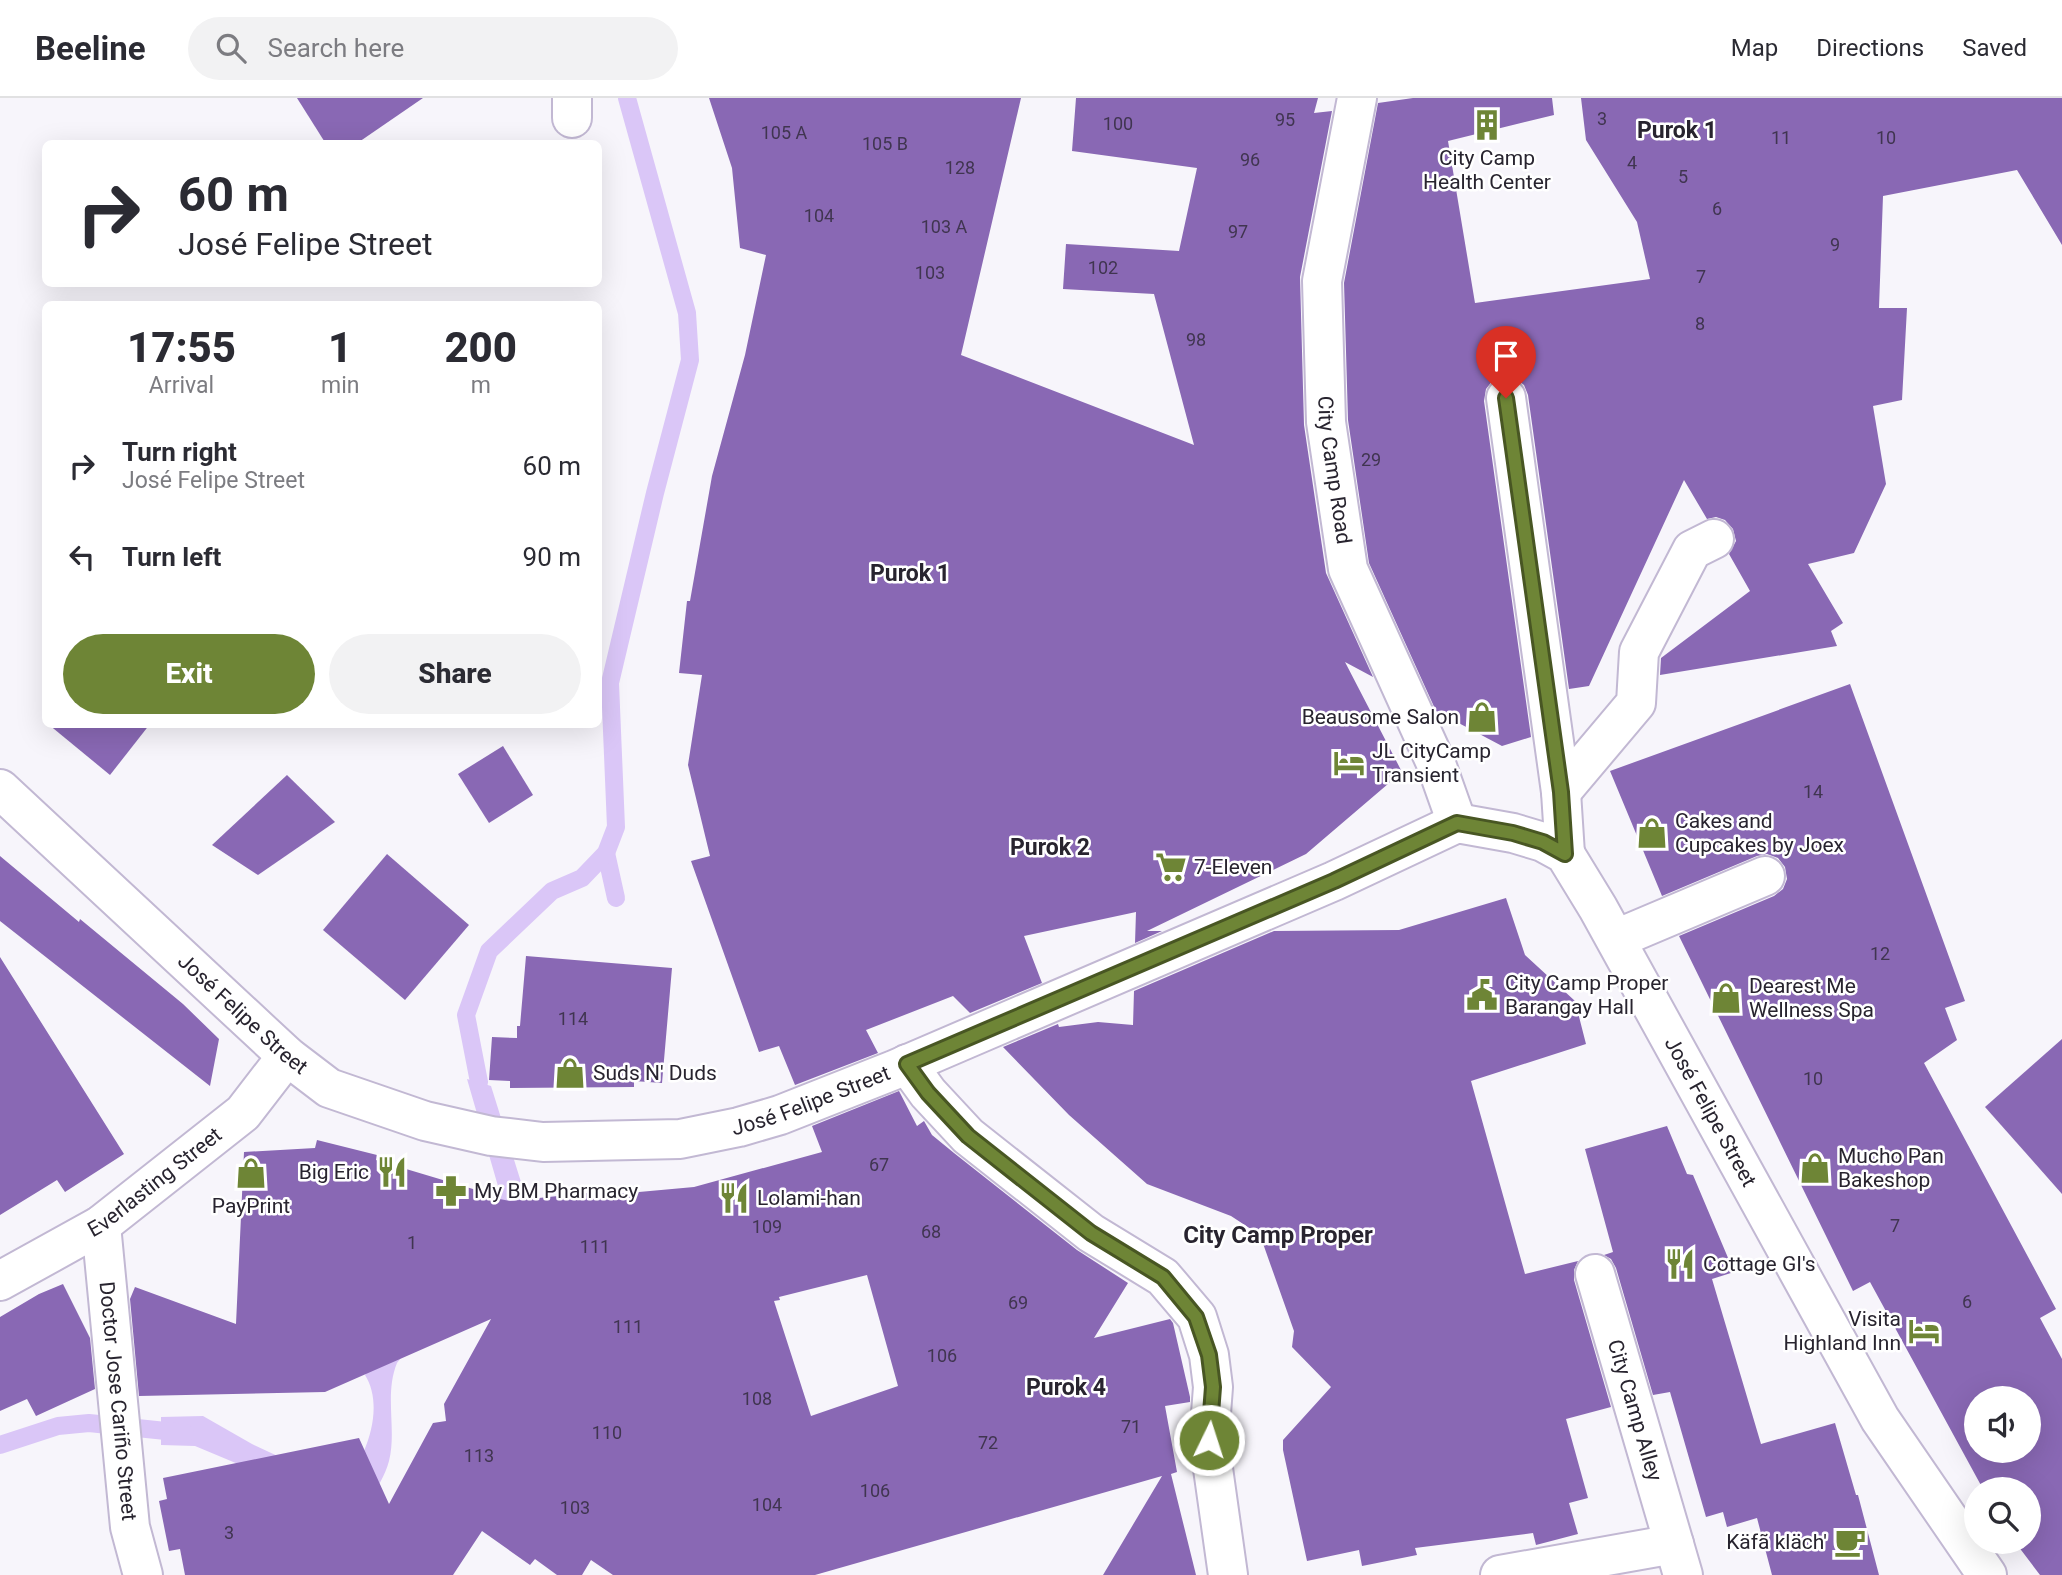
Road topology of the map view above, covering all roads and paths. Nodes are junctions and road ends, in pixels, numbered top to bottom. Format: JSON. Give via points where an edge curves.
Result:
{"nodes":[{"id":1,"x":1357,"y":98,"type":"edge"},
{"id":2,"x":1506,"y":398,"type":"dead end"},
{"id":3,"x":1714,"y":539,"type":"dead end"},
{"id":4,"x":0,"y":789,"type":"edge"},
{"id":5,"x":1561,"y":792,"type":"junction"},
{"id":6,"x":1457,"y":823,"type":"junction"},
{"id":7,"x":1565,"y":854,"type":"junction"},
{"id":8,"x":1765,"y":876,"type":"dead end"},
{"id":9,"x":1615,"y":939,"type":"junction"},
{"id":10,"x":287,"y":1056,"type":"junction"},
{"id":11,"x":907,"y":1064,"type":"junction"},
{"id":12,"x":101,"y":1225,"type":"junction"},
{"id":13,"x":1595,"y":1274,"type":"dead end"},
{"id":14,"x":0,"y":1281,"type":"edge"},
{"id":15,"x":1679,"y":1560,"type":"edge"},
{"id":16,"x":143,"y":1575,"type":"edge"},
{"id":17,"x":1228,"y":1575,"type":"edge"},
{"id":18,"x":1500,"y":1575,"type":"edge"},
{"id":19,"x":1987,"y":1575,"type":"edge"}],
"edges":[{"from":1,"to":6,"type":"street","name":"City Camp Road","via":[[1321,281],[1326,422],[1348,569],[1435,761]]},
{"from":2,"to":5,"type":"street"},
{"from":3,"to":5,"type":"street","via":[[1692,550],[1639,652],[1636,703]]},
{"from":4,"to":10,"type":"street","name":"José Felipe Street"},
{"from":5,"to":7,"type":"street"},
{"from":6,"to":7,"type":"street","via":[[1513,833]]},
{"from":6,"to":11,"type":"street","name":"José Felipe Street","via":[[1334,881]]},
{"from":7,"to":9,"type":"street","name":"José Felipe Street"},
{"from":8,"to":9,"type":"street"},
{"from":9,"to":19,"type":"street","name":"José Felipe Street","via":[[1880,1419]]},
{"from":10,"to":11,"type":"street","name":"José Felipe Street","via":[[329,1088],[394,1111],[491,1136],[542,1142],[680,1139],[739,1127]]},
{"from":10,"to":12,"type":"street","name":"Everlasting Street","via":[[243,1113]]},
{"from":11,"to":17,"type":"street","via":[[968,1136],[1091,1233],[1163,1277],[1196,1317],[1209,1355],[1213,1387],[1209,1440]]},
{"from":12,"to":14,"type":"street","name":"Everlasting Street"},
{"from":12,"to":16,"type":"street","name":"Doctor Jose Cariño Street","via":[[130,1527]]},
{"from":13,"to":15,"type":"street","name":"City Camp Alley"},
{"from":15,"to":18,"type":"street","name":"City Camp Alley"}]}
